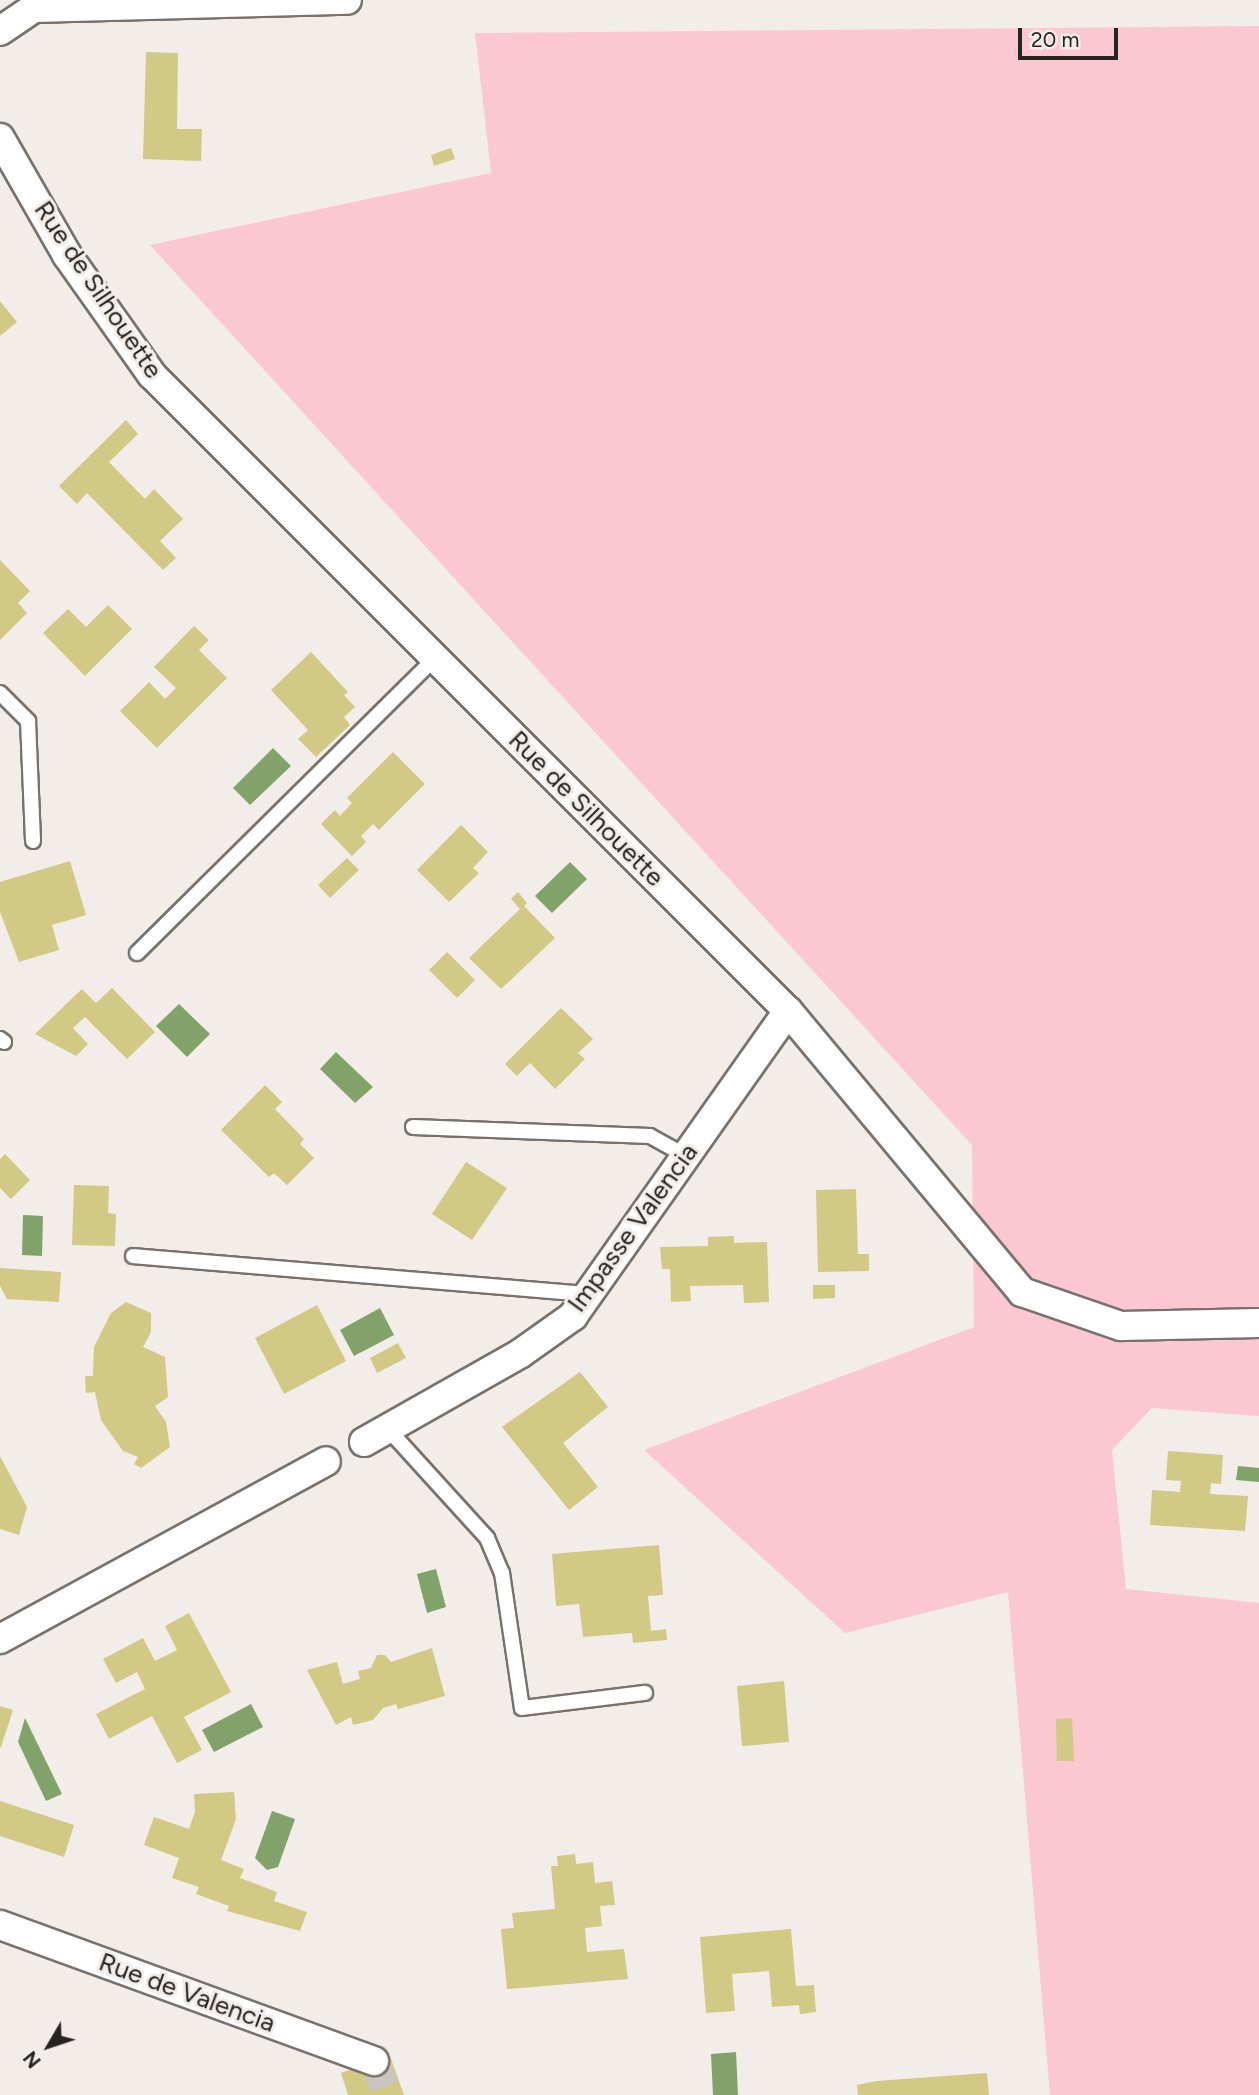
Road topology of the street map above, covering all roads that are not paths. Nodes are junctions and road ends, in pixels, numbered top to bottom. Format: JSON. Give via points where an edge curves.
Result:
{"nodes":[{"id":1,"x":347,"y":0,"type":"edge"},
{"id":2,"x":0,"y":31,"type":"edge"},
{"id":3,"x":0,"y":138,"type":"edge"},
{"id":4,"x":435,"y":658,"type":"junction"},
{"id":5,"x":0,"y":692,"type":"edge"},
{"id":6,"x":33,"y":841,"type":"dead end"},
{"id":7,"x":137,"y":953,"type":"dead end"},
{"id":8,"x":788,"y":1011,"type":"junction"},
{"id":9,"x":413,"y":1127,"type":"dead end"},
{"id":10,"x":685,"y":1156,"type":"junction"},
{"id":11,"x":133,"y":1256,"type":"dead end"},
{"id":12,"x":588,"y":1294,"type":"junction"},
{"id":13,"x":1259,"y":1323,"type":"edge"},
{"id":14,"x":375,"y":1435,"type":"joint"},
{"id":15,"x":326,"y":1461,"type":"dead end"},
{"id":16,"x":0,"y":1639,"type":"edge"},
{"id":17,"x":645,"y":1693,"type":"dead end"},
{"id":18,"x":0,"y":1925,"type":"edge"},
{"id":19,"x":374,"y":2061,"type":"dead end"}],
"edges":[{"from":1,"to":2,"type":"street","via":[[34,8]]},
{"from":3,"to":4,"type":"street","name":"Rue de Silhouette","via":[[68,256],[152,375]]},
{"from":4,"to":7,"type":"lane"},
{"from":4,"to":8,"type":"street","name":"Rue de Silhouette"},
{"from":5,"to":6,"type":"lane","via":[[28,721]]},
{"from":8,"to":10,"type":"street","name":"Impasse Valencia"},
{"from":8,"to":13,"type":"street","name":"Rue de Silhouette","via":[[1022,1292],[1121,1326]]},
{"from":9,"to":10,"type":"lane","via":[[650,1136]]},
{"from":10,"to":12,"type":"street","name":"Impasse Valencia"},
{"from":11,"to":12,"type":"lane"},
{"from":12,"to":14,"type":"street","name":"Impasse Valencia","via":[[573,1316],[521,1353]]},
{"from":14,"to":17,"type":"lane","via":[[487,1538],[502,1573],[522,1708]]},
{"from":15,"to":16,"type":"street"},
{"from":18,"to":19,"type":"street","name":"Rue de Valencia"}]}
